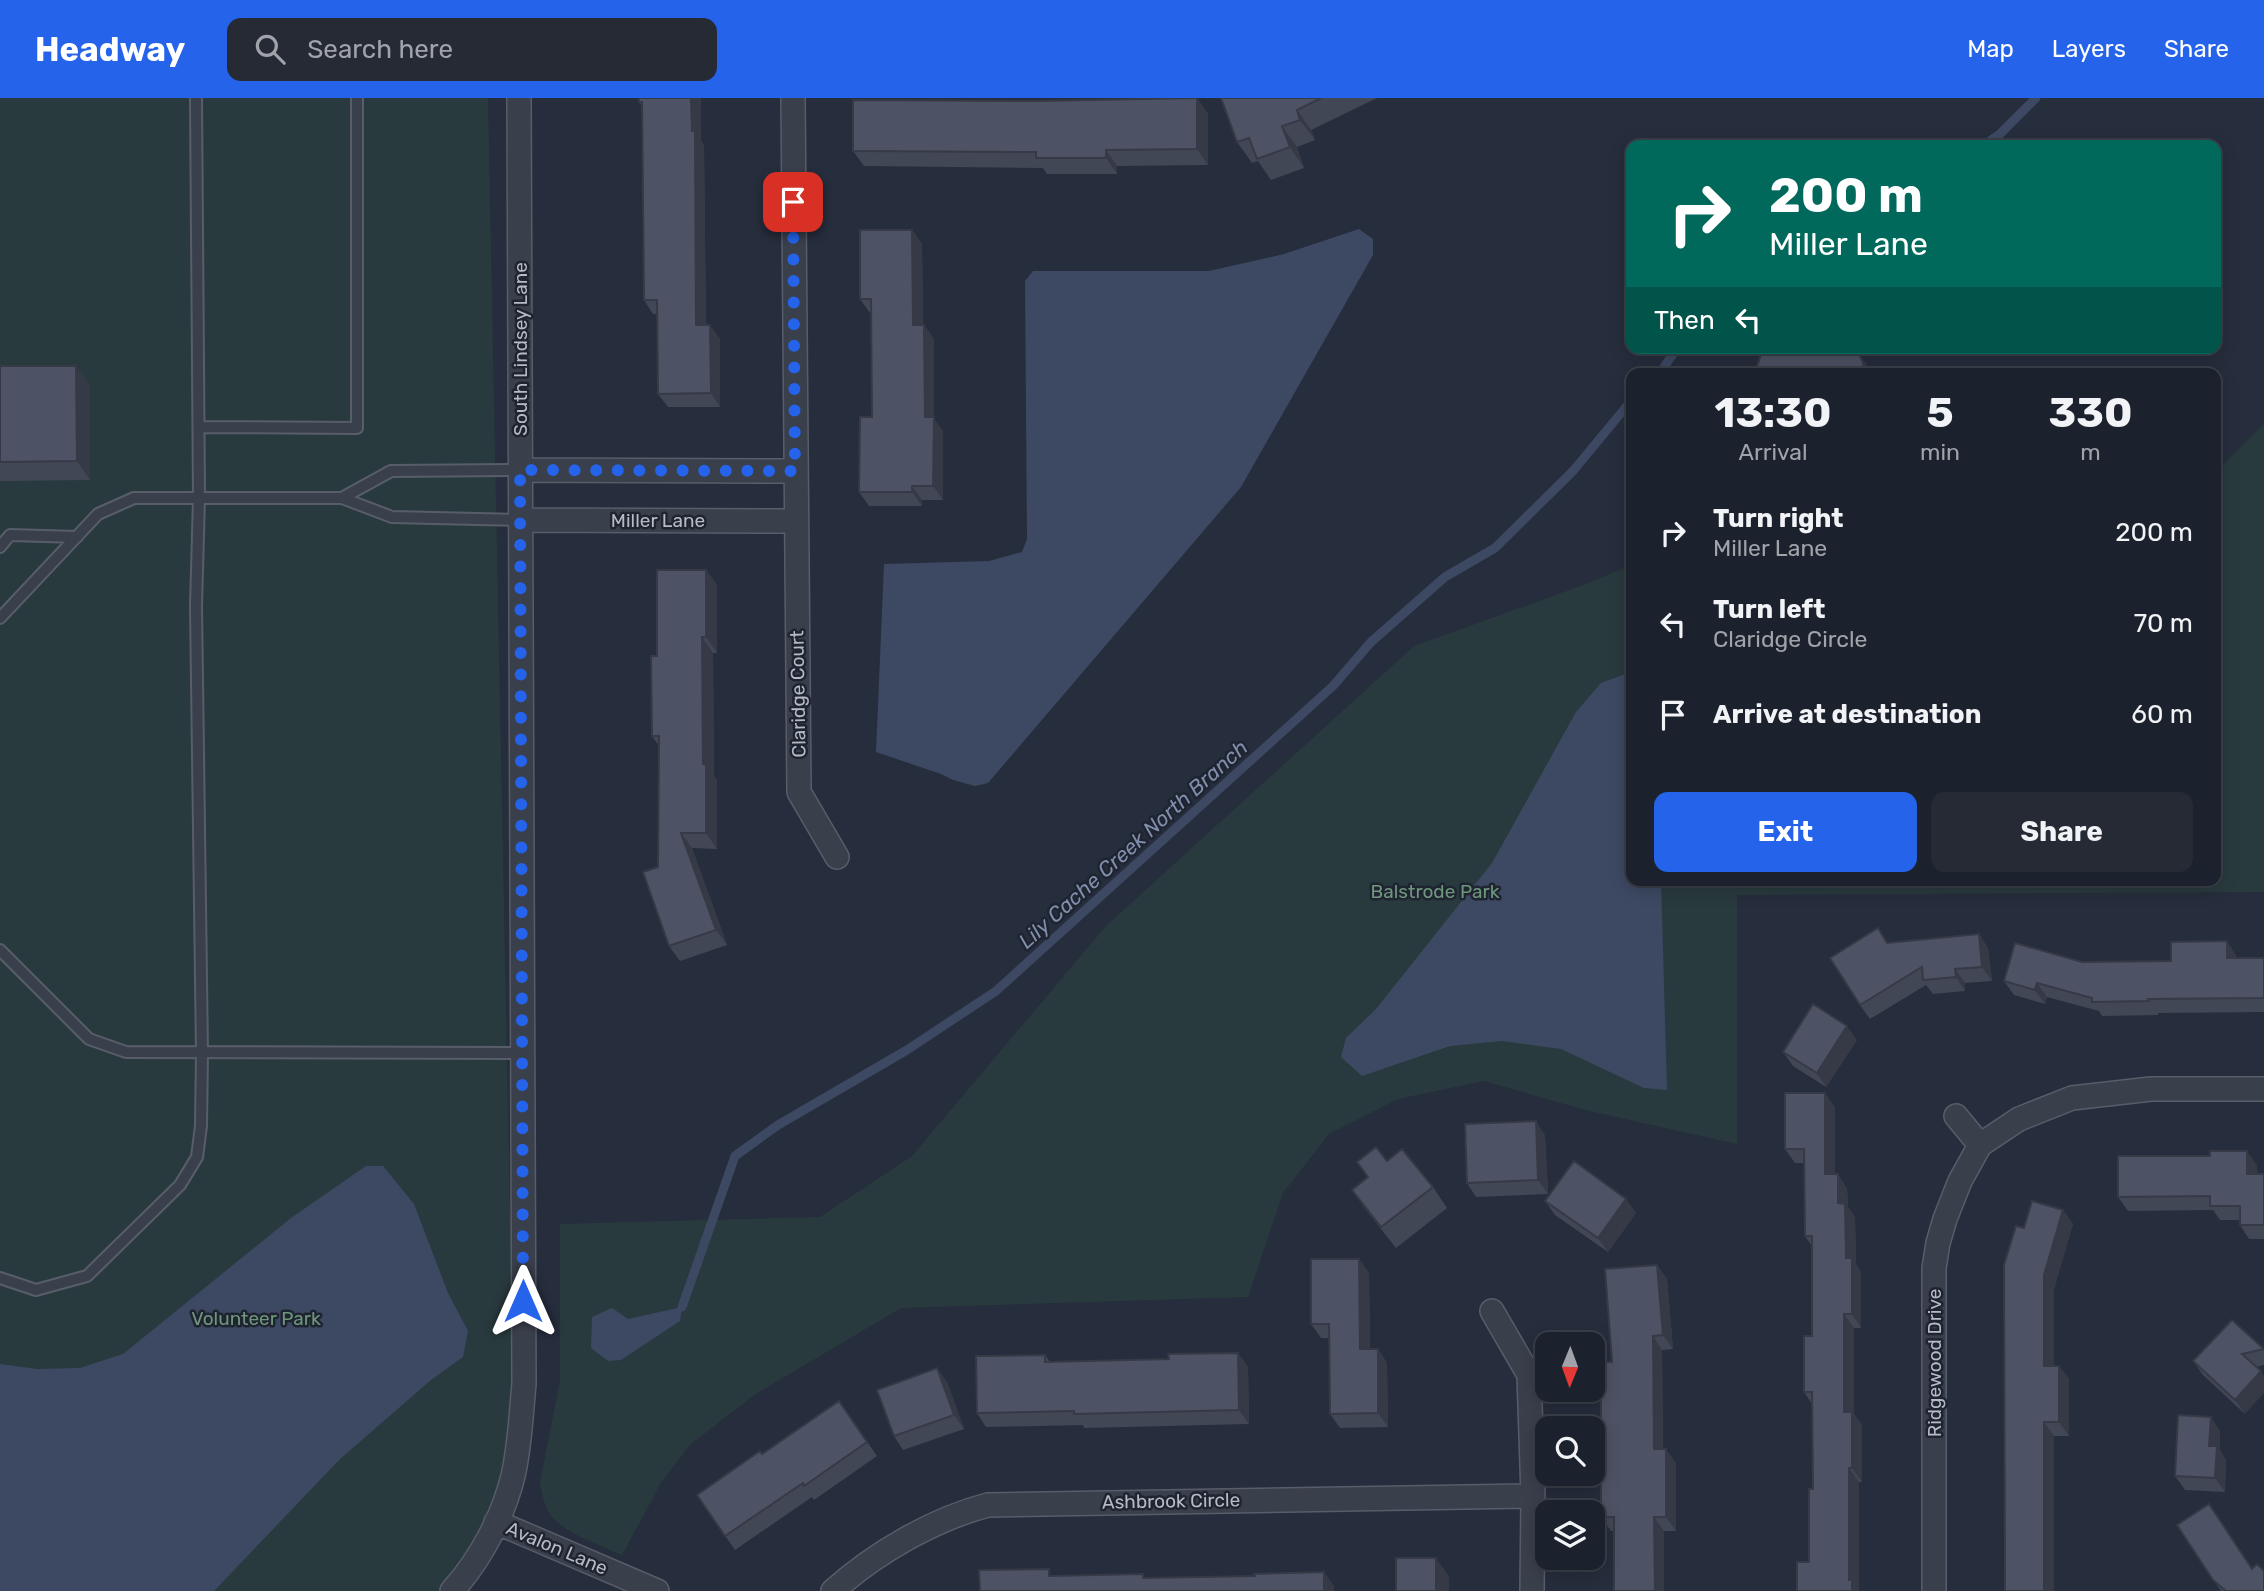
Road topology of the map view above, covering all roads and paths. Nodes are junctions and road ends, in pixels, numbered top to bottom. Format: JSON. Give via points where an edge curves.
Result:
{"nodes":[{"id":1,"x":196,"y":98,"type":"edge"},
{"id":2,"x":357,"y":98,"type":"edge"},
{"id":3,"x":519,"y":98,"type":"edge"},
{"id":4,"x":793,"y":98,"type":"edge"},
{"id":5,"x":198,"y":427,"type":"junction"},
{"id":6,"x":520,"y":470,"type":"junction"},
{"id":7,"x":795,"y":471,"type":"junction"},
{"id":8,"x":199,"y":498,"type":"junction"},
{"id":9,"x":342,"y":498,"type":"junction"},
{"id":10,"x":521,"y":520,"type":"junction"},
{"id":11,"x":796,"y":521,"type":"junction"},
{"id":12,"x":77,"y":537,"type":"junction"},
{"id":13,"x":0,"y":547,"type":"edge"},
{"id":14,"x":0,"y":618,"type":"edge"},
{"id":15,"x":837,"y":857,"type":"dead end"},
{"id":16,"x":0,"y":950,"type":"edge"},
{"id":17,"x":202,"y":1054,"type":"junction"},
{"id":18,"x":522,"y":1054,"type":"junction"},
{"id":19,"x":2264,"y":1089,"type":"edge"},
{"id":20,"x":1956,"y":1116,"type":"dead end"},
{"id":21,"x":1980,"y":1145,"type":"junction"},
{"id":22,"x":0,"y":1278,"type":"edge"},
{"id":23,"x":1492,"y":1311,"type":"dead end"},
{"id":24,"x":1533,"y":1496,"type":"junction"},
{"id":25,"x":496,"y":1522,"type":"junction"},
{"id":26,"x":452,"y":1591,"type":"edge"},
{"id":27,"x":657,"y":1591,"type":"edge"},
{"id":28,"x":833,"y":1591,"type":"edge"},
{"id":29,"x":1532,"y":1591,"type":"edge"},
{"id":30,"x":1934,"y":1591,"type":"edge"}],
"edges":[{"from":1,"to":5,"type":"lane"},
{"from":2,"to":5,"type":"lane","via":[[357,428]]},
{"from":3,"to":6,"type":"street","name":"South Lindsey Lane"},
{"from":4,"to":7,"type":"street","name":"Claridge Court"},
{"from":5,"to":8,"type":"lane"},
{"from":6,"to":7,"type":"street"},
{"from":6,"to":9,"type":"lane","via":[[391,471]]},
{"from":6,"to":10,"type":"street","name":"South Lindsey Lane"},
{"from":7,"to":11,"type":"street","name":"Claridge Court"},
{"from":8,"to":9,"type":"lane"},
{"from":8,"to":12,"type":"lane","via":[[134,498],[99,514]]},
{"from":8,"to":17,"type":"lane","via":[[196,606]]},
{"from":9,"to":10,"type":"lane","via":[[392,517]]},
{"from":10,"to":11,"type":"street","name":"Miller Lane"},
{"from":10,"to":18,"type":"street","name":"South Lindsey Lane"},
{"from":11,"to":15,"type":"street","name":"Claridge Court","via":[[799,792]]},
{"from":12,"to":13,"type":"lane","via":[[10,535]]},
{"from":12,"to":14,"type":"lane"},
{"from":16,"to":17,"type":"lane","via":[[89,1038],[126,1052]]},
{"from":17,"to":18,"type":"lane"},
{"from":17,"to":22,"type":"lane","via":[[197,1157],[180,1185],[87,1276],[36,1290]]},
{"from":18,"to":25,"type":"street","name":"South Lindsey Lane","via":[[524,1384],[513,1477]]},
{"from":19,"to":21,"type":"street","name":"Ridgewood Drive","via":[[2151,1089],[2072,1098],[2019,1119]]},
{"from":20,"to":21,"type":"street"},
{"from":21,"to":30,"type":"street","name":"Ridgewood Drive","via":[[1945,1219],[1934,1268]]},
{"from":23,"to":24,"type":"street","via":[[1529,1375]]},
{"from":24,"to":28,"type":"street","name":"Ashbrook Circle","via":[[988,1505],[939,1521],[890,1549]]},
{"from":24,"to":29,"type":"street"},
{"from":25,"to":26,"type":"street","name":"South Lindsey Lane"},
{"from":25,"to":27,"type":"street","name":"Avalon Lane"}]}
